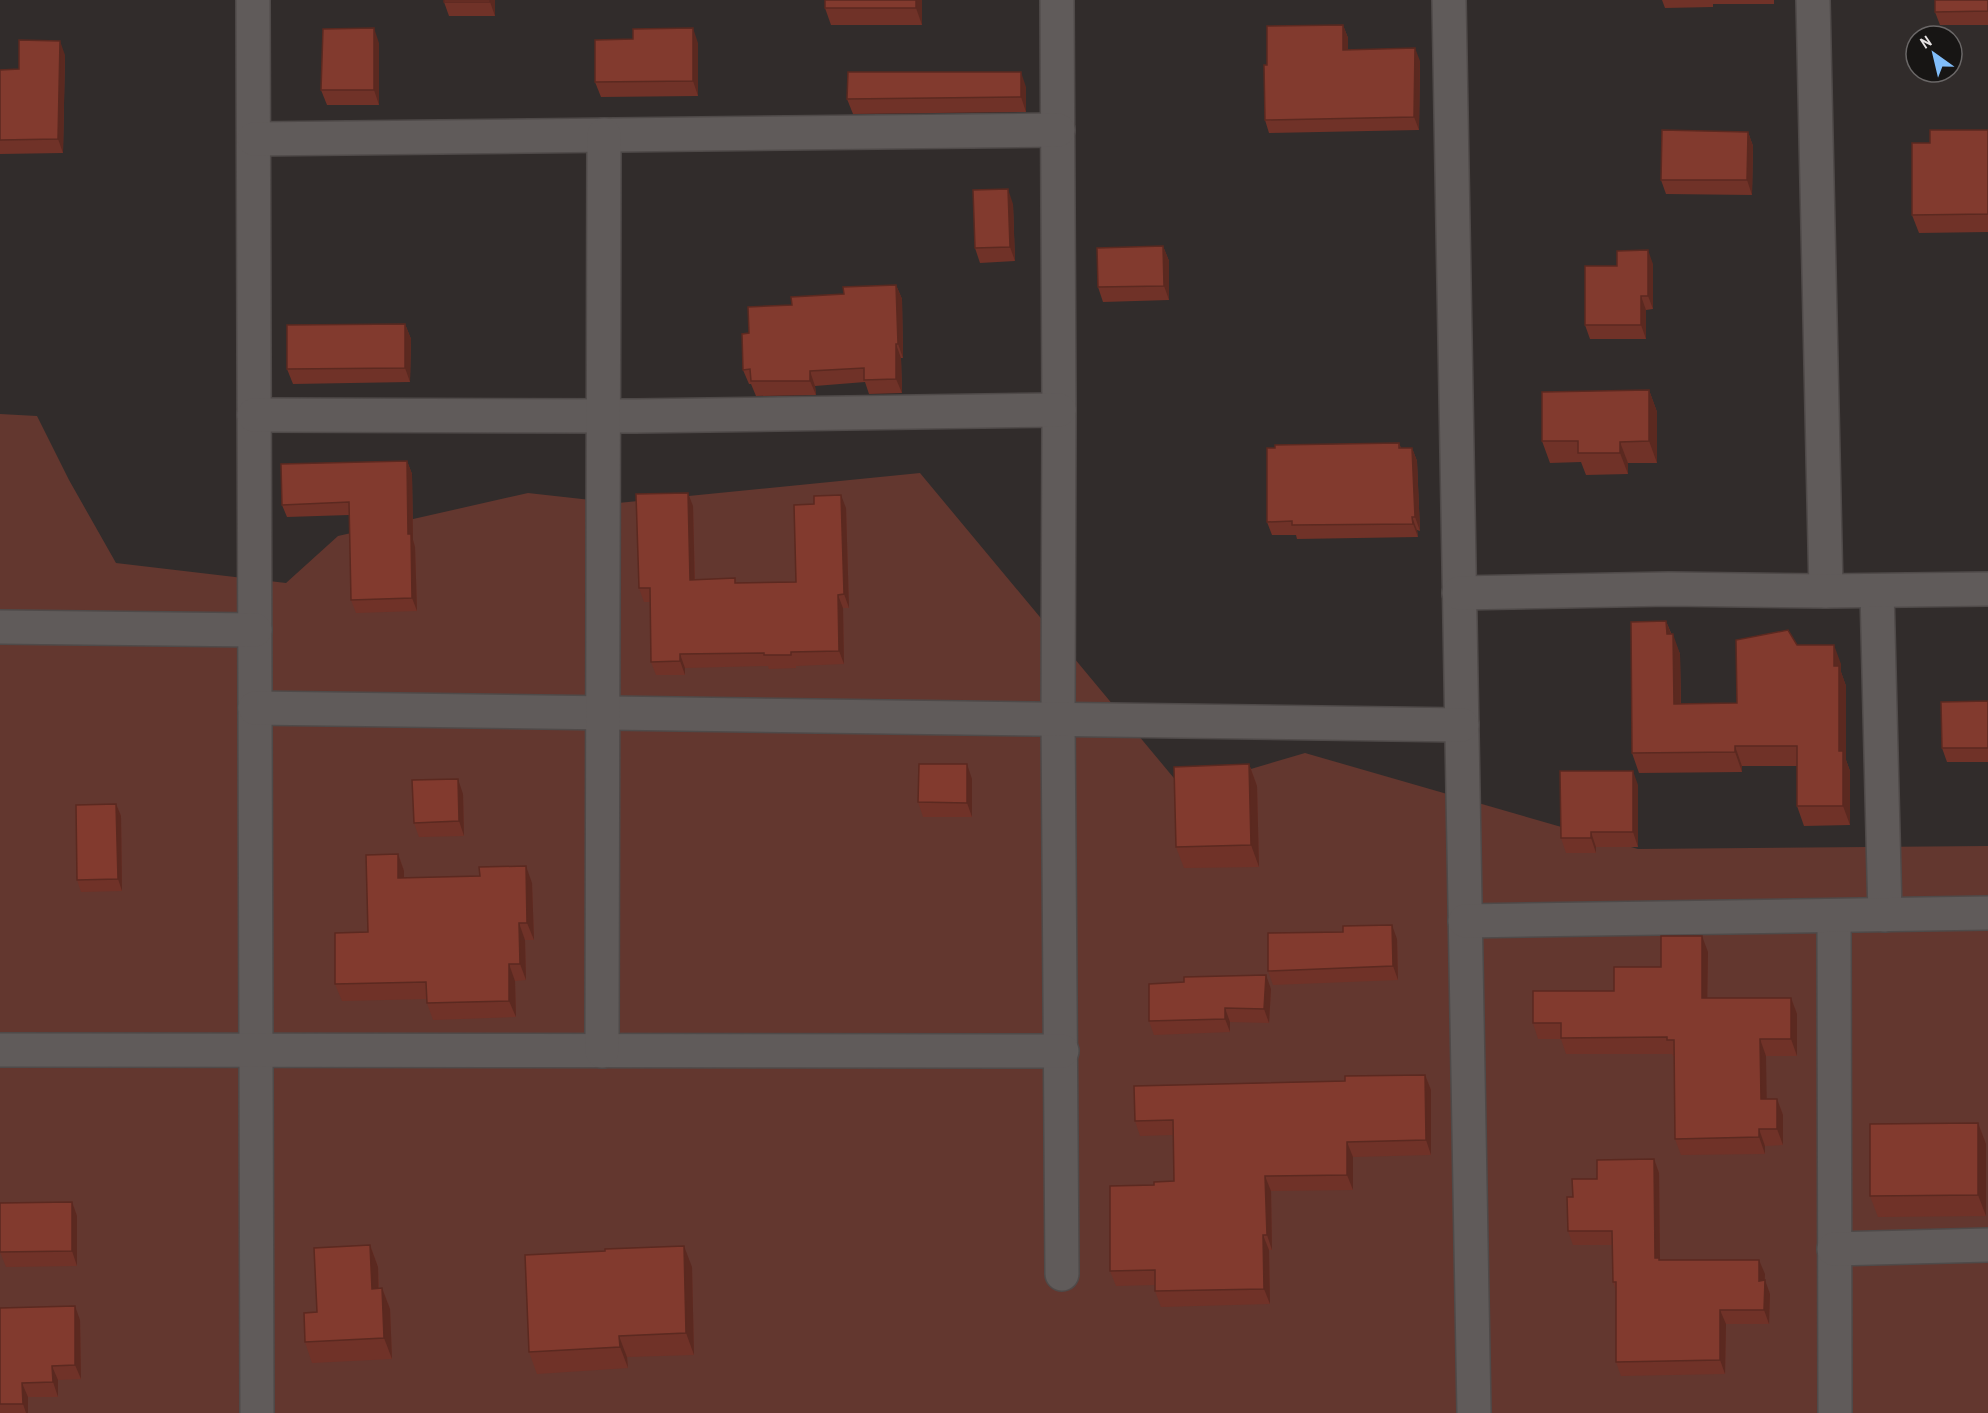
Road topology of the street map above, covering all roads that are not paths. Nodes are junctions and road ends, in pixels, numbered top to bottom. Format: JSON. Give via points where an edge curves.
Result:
{"nodes":[{"id":1,"x":253,"y":0,"type":"edge"},
{"id":2,"x":1057,"y":0,"type":"edge"},
{"id":3,"x":1449,"y":0,"type":"edge"},
{"id":4,"x":1813,"y":0,"type":"edge"},
{"id":5,"x":1058,"y":130,"type":"junction"},
{"id":6,"x":604,"y":135,"type":"junction"},
{"id":7,"x":254,"y":139,"type":"junction"},
{"id":8,"x":1059,"y":410,"type":"junction"},
{"id":9,"x":254,"y":415,"type":"junction"},
{"id":10,"x":604,"y":416,"type":"junction"},
{"id":11,"x":1988,"y":589,"type":"edge"},
{"id":12,"x":1826,"y":591,"type":"junction"},
{"id":13,"x":1877,"y":591,"type":"junction"},
{"id":14,"x":1460,"y":593,"type":"junction"},
{"id":15,"x":0,"y":627,"type":"edge"},
{"id":16,"x":255,"y":630,"type":"junction"},
{"id":17,"x":255,"y":708,"type":"junction"},
{"id":18,"x":603,"y":713,"type":"junction"},
{"id":19,"x":1058,"y":719,"type":"junction"},
{"id":20,"x":1462,"y":725,"type":"junction"},
{"id":21,"x":1988,"y":913,"type":"edge"},
{"id":22,"x":1885,"y":915,"type":"junction"},
{"id":23,"x":1834,"y":916,"type":"junction"},
{"id":24,"x":1465,"y":921,"type":"junction"},
{"id":25,"x":0,"y":1050,"type":"edge"},
{"id":26,"x":256,"y":1050,"type":"junction"},
{"id":27,"x":602,"y":1051,"type":"junction"},
{"id":28,"x":1062,"y":1051,"type":"junction"},
{"id":29,"x":1988,"y":1245,"type":"edge"},
{"id":30,"x":1834,"y":1249,"type":"junction"},
{"id":31,"x":1062,"y":1274,"type":"dead end"},
{"id":32,"x":257,"y":1413,"type":"edge"},
{"id":33,"x":1474,"y":1413,"type":"edge"},
{"id":34,"x":1834,"y":1413,"type":"edge"}],
"edges":[{"from":1,"to":7,"type":"street"},
{"from":2,"to":5,"type":"street"},
{"from":3,"to":14,"type":"street"},
{"from":4,"to":12,"type":"street"},
{"from":5,"to":6,"type":"street"},
{"from":5,"to":8,"type":"street"},
{"from":6,"to":7,"type":"street"},
{"from":6,"to":10,"type":"street"},
{"from":7,"to":9,"type":"street"},
{"from":8,"to":10,"type":"street"},
{"from":8,"to":19,"type":"street"},
{"from":9,"to":10,"type":"street"},
{"from":9,"to":16,"type":"street"},
{"from":10,"to":18,"type":"street"},
{"from":11,"to":13,"type":"street"},
{"from":12,"to":13,"type":"street"},
{"from":12,"to":14,"type":"street"},
{"from":13,"to":22,"type":"street"},
{"from":14,"to":20,"type":"street"},
{"from":15,"to":16,"type":"street"},
{"from":16,"to":17,"type":"street"},
{"from":17,"to":18,"type":"street"},
{"from":17,"to":26,"type":"street"},
{"from":18,"to":19,"type":"street"},
{"from":18,"to":27,"type":"street"},
{"from":19,"to":20,"type":"street"},
{"from":19,"to":28,"type":"street"},
{"from":20,"to":24,"type":"street"},
{"from":21,"to":22,"type":"street"},
{"from":22,"to":23,"type":"street"},
{"from":23,"to":24,"type":"street"},
{"from":23,"to":30,"type":"street"},
{"from":24,"to":33,"type":"street"},
{"from":25,"to":26,"type":"street"},
{"from":26,"to":27,"type":"street"},
{"from":26,"to":32,"type":"street"},
{"from":27,"to":28,"type":"street"},
{"from":28,"to":31,"type":"street"},
{"from":29,"to":30,"type":"street"},
{"from":30,"to":34,"type":"street"}]}
